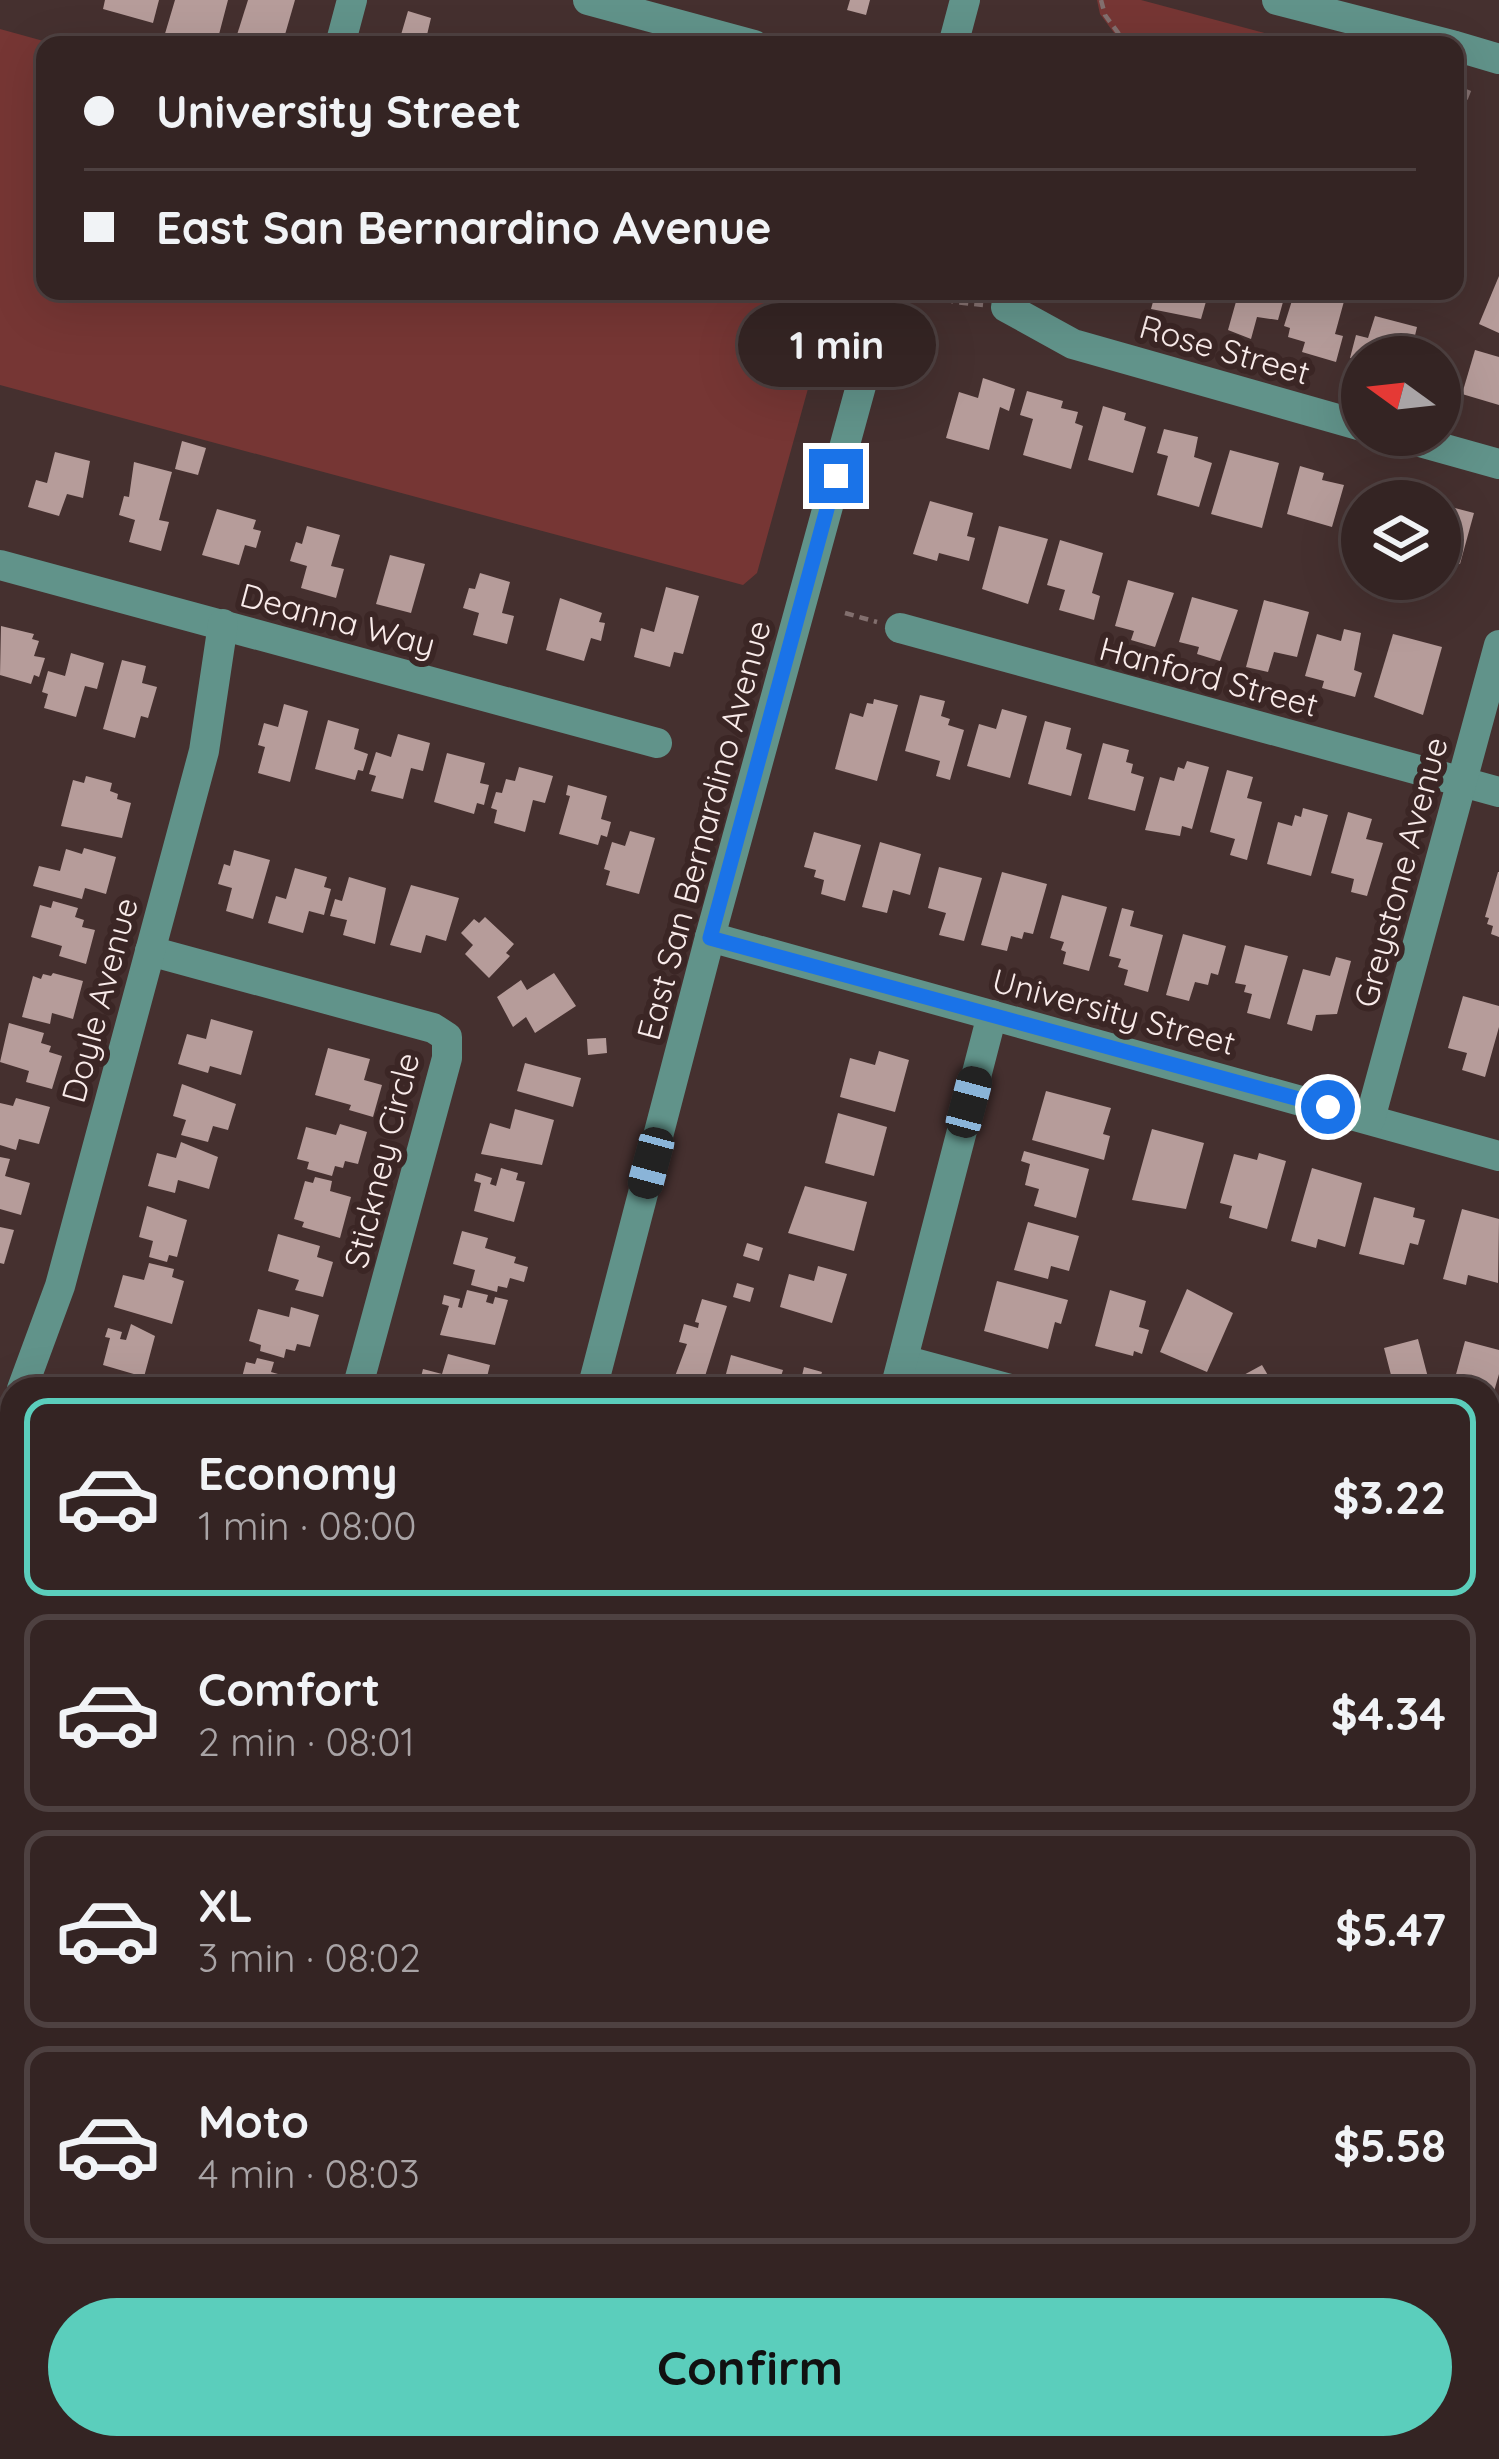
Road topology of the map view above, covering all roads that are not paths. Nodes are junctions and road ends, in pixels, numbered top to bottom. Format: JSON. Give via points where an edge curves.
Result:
{"nodes":[{"id":1,"x":352,"y":0,"type":"edge"},
{"id":2,"x":588,"y":0,"type":"edge"},
{"id":3,"x":965,"y":0,"type":"edge"},
{"id":4,"x":1277,"y":0,"type":"edge"},
{"id":5,"x":342,"y":36,"type":"edge"},
{"id":6,"x":721,"y":36,"type":"edge"},
{"id":7,"x":955,"y":36,"type":"edge"},
{"id":8,"x":1419,"y":36,"type":"edge"},
{"id":9,"x":1464,"y":48,"type":"edge"},
{"id":10,"x":1499,"y":59,"type":"edge"},
{"id":11,"x":885,"y":300,"type":"edge"},
{"id":12,"x":1006,"y":307,"type":"road end"},
{"id":13,"x":1341,"y":419,"type":"edge"},
{"id":14,"x":1461,"y":453,"type":"edge"},
{"id":15,"x":1499,"y":464,"type":"edge"},
{"id":16,"x":0,"y":565,"type":"edge"},
{"id":17,"x":223,"y":624,"type":"junction"},
{"id":18,"x":899,"y":628,"type":"road end"},
{"id":19,"x":1499,"y":645,"type":"edge"},
{"id":20,"x":657,"y":743,"type":"dead end"},
{"id":21,"x":1462,"y":783,"type":"junction"},
{"id":22,"x":1499,"y":792,"type":"edge"},
{"id":23,"x":710,"y":938,"type":"junction"},
{"id":24,"x":150,"y":951,"type":"junction"},
{"id":25,"x":992,"y":1016,"type":"junction"},
{"id":26,"x":1370,"y":1118,"type":"junction"},
{"id":27,"x":1499,"y":1156,"type":"edge"},
{"id":28,"x":899,"y":1375,"type":"edge"},
{"id":29,"x":26,"y":1377,"type":"edge"},
{"id":30,"x":360,"y":1377,"type":"edge"},
{"id":31,"x":595,"y":1377,"type":"edge"}],
"edges":[{"from":1,"to":5,"type":"street"},
{"from":2,"to":6,"type":"street"},
{"from":3,"to":7,"type":"street"},
{"from":4,"to":8,"type":"street"},
{"from":9,"to":10,"type":"street"},
{"from":11,"to":23,"type":"street","name":"East San Bernardino Avenue"},
{"from":12,"to":13,"type":"street","name":"Rose Street","via":[[1073,344]]},
{"from":14,"to":15,"type":"street"},
{"from":16,"to":17,"type":"street","name":"Deanna Way"},
{"from":17,"to":20,"type":"street","name":"Deanna Way"},
{"from":17,"to":24,"type":"street","name":"Doyle Avenue","via":[[204,751]]},
{"from":18,"to":21,"type":"street","name":"Hanford Street"},
{"from":19,"to":21,"type":"street","name":"Greystone Avenue"},
{"from":21,"to":22,"type":"street","name":"Hanford Street"},
{"from":21,"to":26,"type":"street","name":"Greystone Avenue"},
{"from":23,"to":25,"type":"street","name":"University Street"},
{"from":23,"to":31,"type":"street","name":"East San Bernardino Avenue"},
{"from":24,"to":29,"type":"street","name":"Doyle Avenue","via":[[60,1286]]},
{"from":24,"to":30,"type":"street","name":"Stickney Circle","via":[[447,1037]]},
{"from":25,"to":26,"type":"street","name":"University Street"},
{"from":25,"to":28,"type":"street"},
{"from":26,"to":27,"type":"street","name":"University Street"}]}
